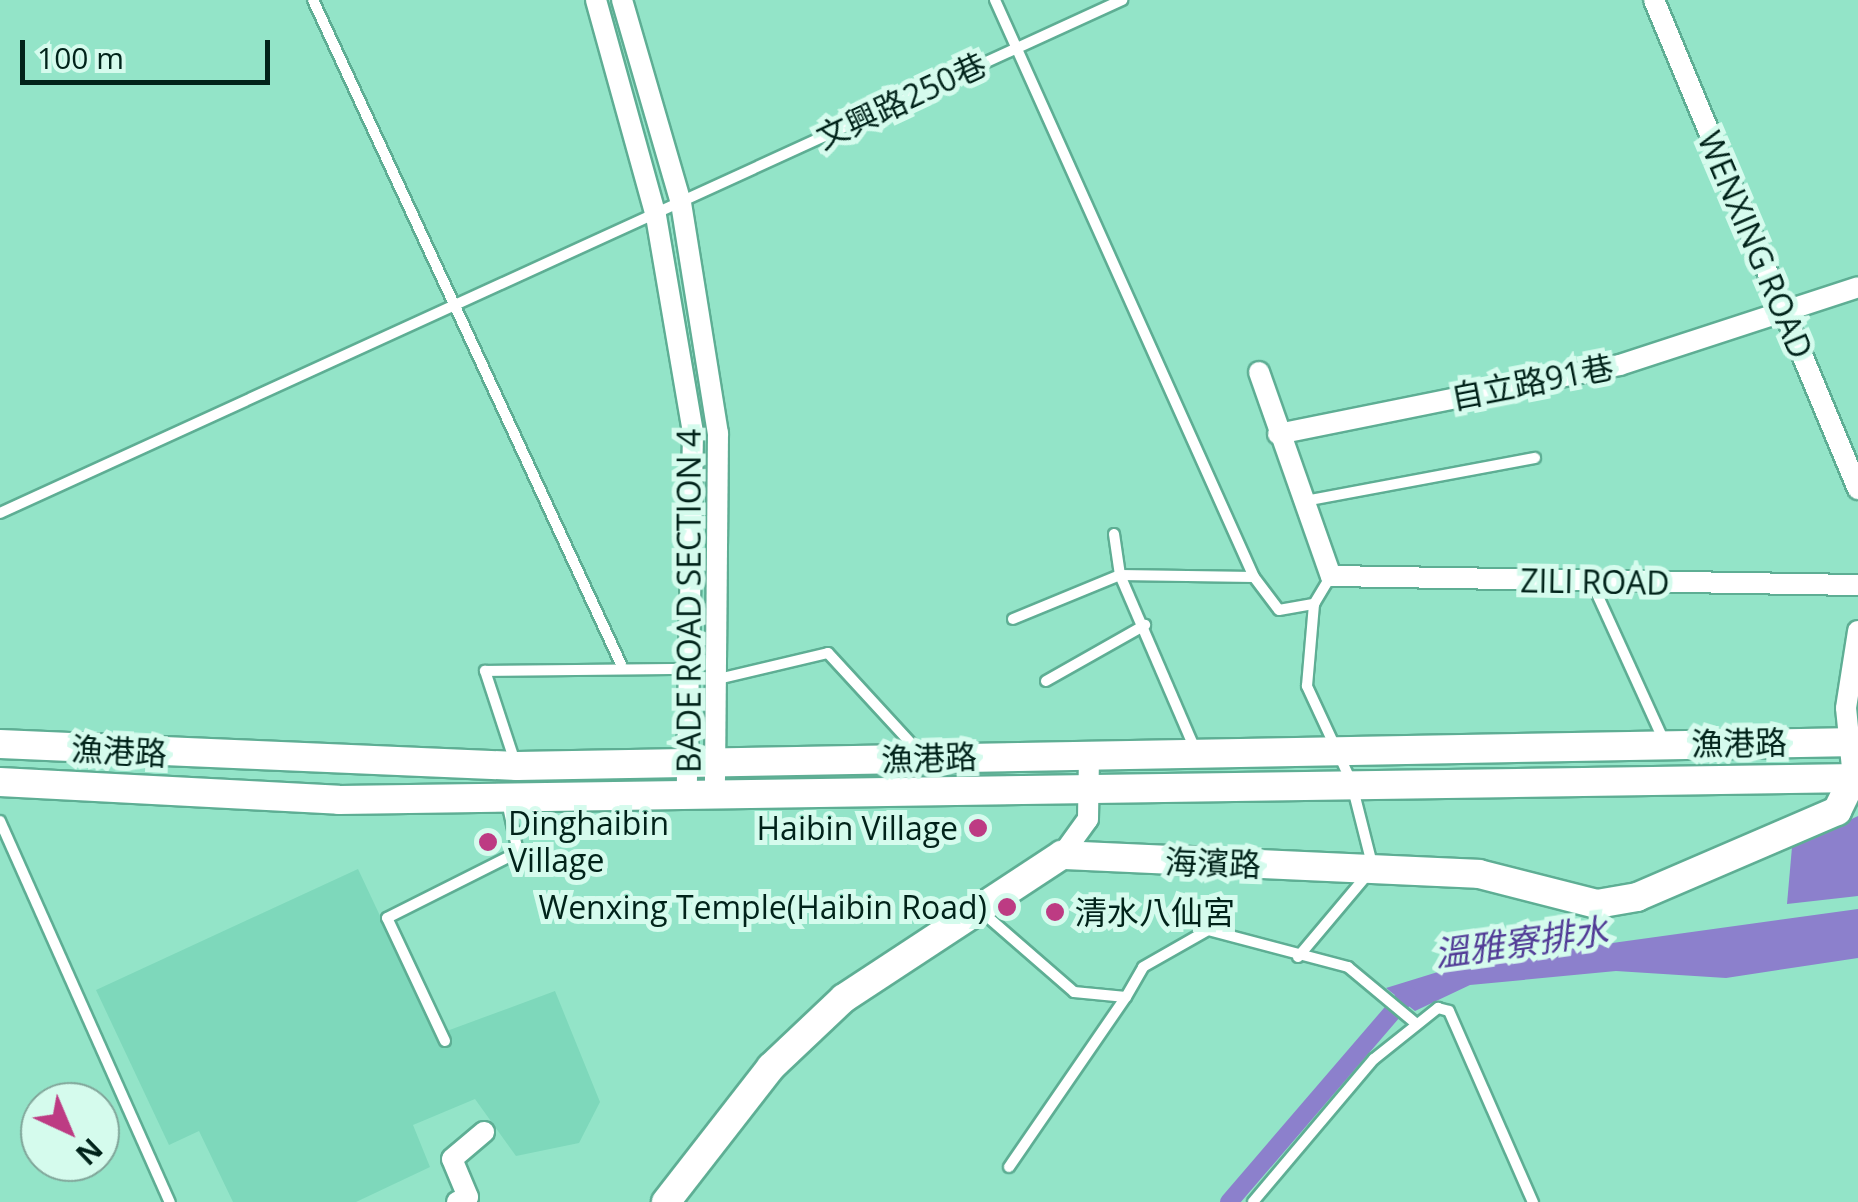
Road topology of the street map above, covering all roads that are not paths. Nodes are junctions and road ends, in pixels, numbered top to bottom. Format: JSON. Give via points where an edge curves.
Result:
{"nodes":[{"id":1,"x":313,"y":0,"type":"edge"},
{"id":2,"x":596,"y":0,"type":"edge"},
{"id":3,"x":622,"y":0,"type":"edge"},
{"id":4,"x":995,"y":0,"type":"edge"},
{"id":5,"x":1122,"y":0,"type":"edge"},
{"id":6,"x":1654,"y":0,"type":"edge"},
{"id":7,"x":1018,"y":47,"type":"junction"},
{"id":8,"x":681,"y":203,"type":"junction"},
{"id":9,"x":656,"y":216,"type":"junction"},
{"id":10,"x":694,"y":272,"type":"junction"},
{"id":11,"x":670,"y":278,"type":"junction"},
{"id":12,"x":1858,"y":287,"type":"edge"},
{"id":13,"x":454,"y":306,"type":"junction"},
{"id":14,"x":1782,"y":314,"type":"junction"},
{"id":15,"x":1259,"y":372,"type":"dead end"},
{"id":16,"x":1278,"y":434,"type":"junction"},
{"id":17,"x":1535,"y":458,"type":"dead end"},
{"id":18,"x":1858,"y":489,"type":"edge"},
{"id":19,"x":1299,"y":502,"type":"junction"},
{"id":20,"x":0,"y":513,"type":"edge"},
{"id":21,"x":1114,"y":534,"type":"dead end"},
{"id":22,"x":1120,"y":575,"type":"junction"},
{"id":23,"x":1331,"y":576,"type":"junction"},
{"id":24,"x":1254,"y":577,"type":"junction"},
{"id":25,"x":1592,"y":583,"type":"junction"},
{"id":26,"x":1858,"y":585,"type":"edge"},
{"id":27,"x":1314,"y":604,"type":"junction"},
{"id":28,"x":1013,"y":619,"type":"dead end"},
{"id":29,"x":1145,"y":626,"type":"junction"},
{"id":30,"x":1858,"y":631,"type":"edge"},
{"id":31,"x":621,"y":664,"type":"junction"},
{"id":32,"x":692,"y":669,"type":"junction"},
{"id":33,"x":718,"y":680,"type":"junction"},
{"id":34,"x":1046,"y":682,"type":"dead end"},
{"id":35,"x":1857,"y":742,"type":"edge"},
{"id":36,"x":0,"y":744,"type":"edge"},
{"id":37,"x":1665,"y":744,"type":"junction"},
{"id":38,"x":1340,"y":749,"type":"junction"},
{"id":39,"x":1195,"y":750,"type":"junction"},
{"id":40,"x":1088,"y":752,"type":"junction"},
{"id":41,"x":923,"y":758,"type":"junction"},
{"id":42,"x":689,"y":762,"type":"junction"},
{"id":43,"x":718,"y":762,"type":"junction"},
{"id":44,"x":516,"y":766,"type":"junction"},
{"id":45,"x":1856,"y":778,"type":"edge"},
{"id":46,"x":1351,"y":781,"type":"junction"},
{"id":47,"x":0,"y":782,"type":"edge"},
{"id":48,"x":1093,"y":787,"type":"junction"},
{"id":49,"x":701,"y":792,"type":"junction"},
{"id":50,"x":505,"y":796,"type":"junction"},
{"id":51,"x":0,"y":821,"type":"edge"},
{"id":52,"x":1062,"y":855,"type":"junction"},
{"id":53,"x":1373,"y":868,"type":"junction"},
{"id":54,"x":978,"y":907,"type":"junction"},
{"id":55,"x":1298,"y":957,"type":"junction"},
{"id":56,"x":1126,"y":996,"type":"junction"},
{"id":57,"x":1413,"y":1022,"type":"junction"},
{"id":58,"x":445,"y":1040,"type":"dead end"},
{"id":59,"x":484,"y":1132,"type":"dead end"},
{"id":60,"x":1009,"y":1167,"type":"dead end"},
{"id":61,"x":170,"y":1202,"type":"edge"},
{"id":62,"x":458,"y":1202,"type":"edge"},
{"id":63,"x":666,"y":1202,"type":"edge"},
{"id":64,"x":1253,"y":1202,"type":"edge"},
{"id":65,"x":1533,"y":1202,"type":"edge"}],
"edges":[{"from":1,"to":13,"type":"lane"},
{"from":2,"to":9,"type":"street","name":"BADE ROAD SECTION 4"},
{"from":3,"to":8,"type":"street","name":"BADE ROAD SECTION 4"},
{"from":4,"to":7,"type":"lane"},
{"from":5,"to":7,"type":"lane","name":"文興路250巷"},
{"from":6,"to":14,"type":"street","name":"WENXING ROAD"},
{"from":7,"to":8,"type":"lane","name":"文興路250巷"},
{"from":7,"to":24,"type":"lane"},
{"from":8,"to":9,"type":"lane","name":"文興路250巷"},
{"from":8,"to":10,"type":"street","name":"BADE ROAD SECTION 4"},
{"from":9,"to":11,"type":"street","name":"BADE ROAD SECTION 4"},
{"from":9,"to":13,"type":"lane","name":"文興路250巷"},
{"from":10,"to":11,"type":"street"},
{"from":10,"to":33,"type":"street","name":"BADE ROAD SECTION 4","via":[[718,433]]},
{"from":11,"to":32,"type":"street","name":"BADE ROAD SECTION 4","via":[[693,432]]},
{"from":12,"to":14,"type":"street","name":"自立路91巷"},
{"from":13,"to":20,"type":"lane","name":"文興路250巷"},
{"from":13,"to":31,"type":"lane"},
{"from":14,"to":16,"type":"street","name":"自立路91巷","via":[[1620,365]]},
{"from":14,"to":18,"type":"street","name":"WENXING ROAD"},
{"from":15,"to":16,"type":"street"},
{"from":16,"to":19,"type":"street"},
{"from":17,"to":19,"type":"lane"},
{"from":19,"to":23,"type":"street"},
{"from":21,"to":22,"type":"lane"},
{"from":22,"to":24,"type":"lane"},
{"from":22,"to":28,"type":"lane"},
{"from":22,"to":29,"type":"lane"},
{"from":23,"to":25,"type":"street","name":"ZILI ROAD"},
{"from":23,"to":27,"type":"lane"},
{"from":24,"to":27,"type":"lane","via":[[1280,610]]},
{"from":25,"to":26,"type":"street","name":"ZILI ROAD"},
{"from":25,"to":37,"type":"lane"},
{"from":27,"to":38,"type":"lane","via":[[1308,686]]},
{"from":29,"to":34,"type":"lane"},
{"from":29,"to":39,"type":"lane"},
{"from":30,"to":35,"type":"street","via":[[1846,708]]},
{"from":31,"to":32,"type":"lane"},
{"from":31,"to":44,"type":"lane","via":[[484,670]]},
{"from":32,"to":42,"type":"street","name":"BADE ROAD SECTION 4"},
{"from":33,"to":41,"type":"lane","via":[[828,653]]},
{"from":33,"to":43,"type":"street","name":"BADE ROAD SECTION 4"},
{"from":35,"to":37,"type":"street","name":"漁港路"},
{"from":35,"to":45,"type":"street"},
{"from":36,"to":44,"type":"street","name":"漁港路"},
{"from":37,"to":38,"type":"street","name":"漁港路"},
{"from":38,"to":39,"type":"street","name":"漁港路"},
{"from":38,"to":46,"type":"lane"},
{"from":39,"to":40,"type":"street","name":"漁港路"},
{"from":40,"to":41,"type":"street","name":"漁港路"},
{"from":40,"to":48,"type":"street"},
{"from":41,"to":43,"type":"street","name":"漁港路"},
{"from":42,"to":43,"type":"street","name":"漁港路"},
{"from":42,"to":44,"type":"street","name":"漁港路"},
{"from":42,"to":49,"type":"street","name":"BADE ROAD SECTION 4"},
{"from":43,"to":49,"type":"street","name":"BADE ROAD SECTION 4"},
{"from":45,"to":46,"type":"street","name":"漁港路"},
{"from":45,"to":53,"type":"street","name":"海濱路","via":[[1837,812],[1638,896],[1597,904],[1479,874]]},
{"from":46,"to":48,"type":"street","name":"漁港路"},
{"from":46,"to":53,"type":"lane"},
{"from":47,"to":50,"type":"street","name":"漁港路","via":[[339,800]]},
{"from":48,"to":49,"type":"street","name":"漁港路"},
{"from":48,"to":52,"type":"street","via":[[1088,819]]},
{"from":49,"to":50,"type":"street","name":"漁港路"},
{"from":50,"to":58,"type":"lane","via":[[518,852],[387,918]]},
{"from":51,"to":61,"type":"lane"},
{"from":52,"to":53,"type":"street","name":"海濱路"},
{"from":52,"to":54,"type":"street"},
{"from":53,"to":55,"type":"lane"},
{"from":54,"to":56,"type":"lane","via":[[1074,992]]},
{"from":54,"to":63,"type":"street","via":[[815,1026]]},
{"from":55,"to":56,"type":"lane","via":[[1208,930],[1142,967]]},
{"from":55,"to":57,"type":"lane","via":[[1348,967]]},
{"from":56,"to":60,"type":"lane"},
{"from":57,"to":64,"type":"lane"},
{"from":57,"to":65,"type":"lane","via":[[1448,1011]]},
{"from":59,"to":62,"type":"street","via":[[452,1160],[468,1197]]}]}
